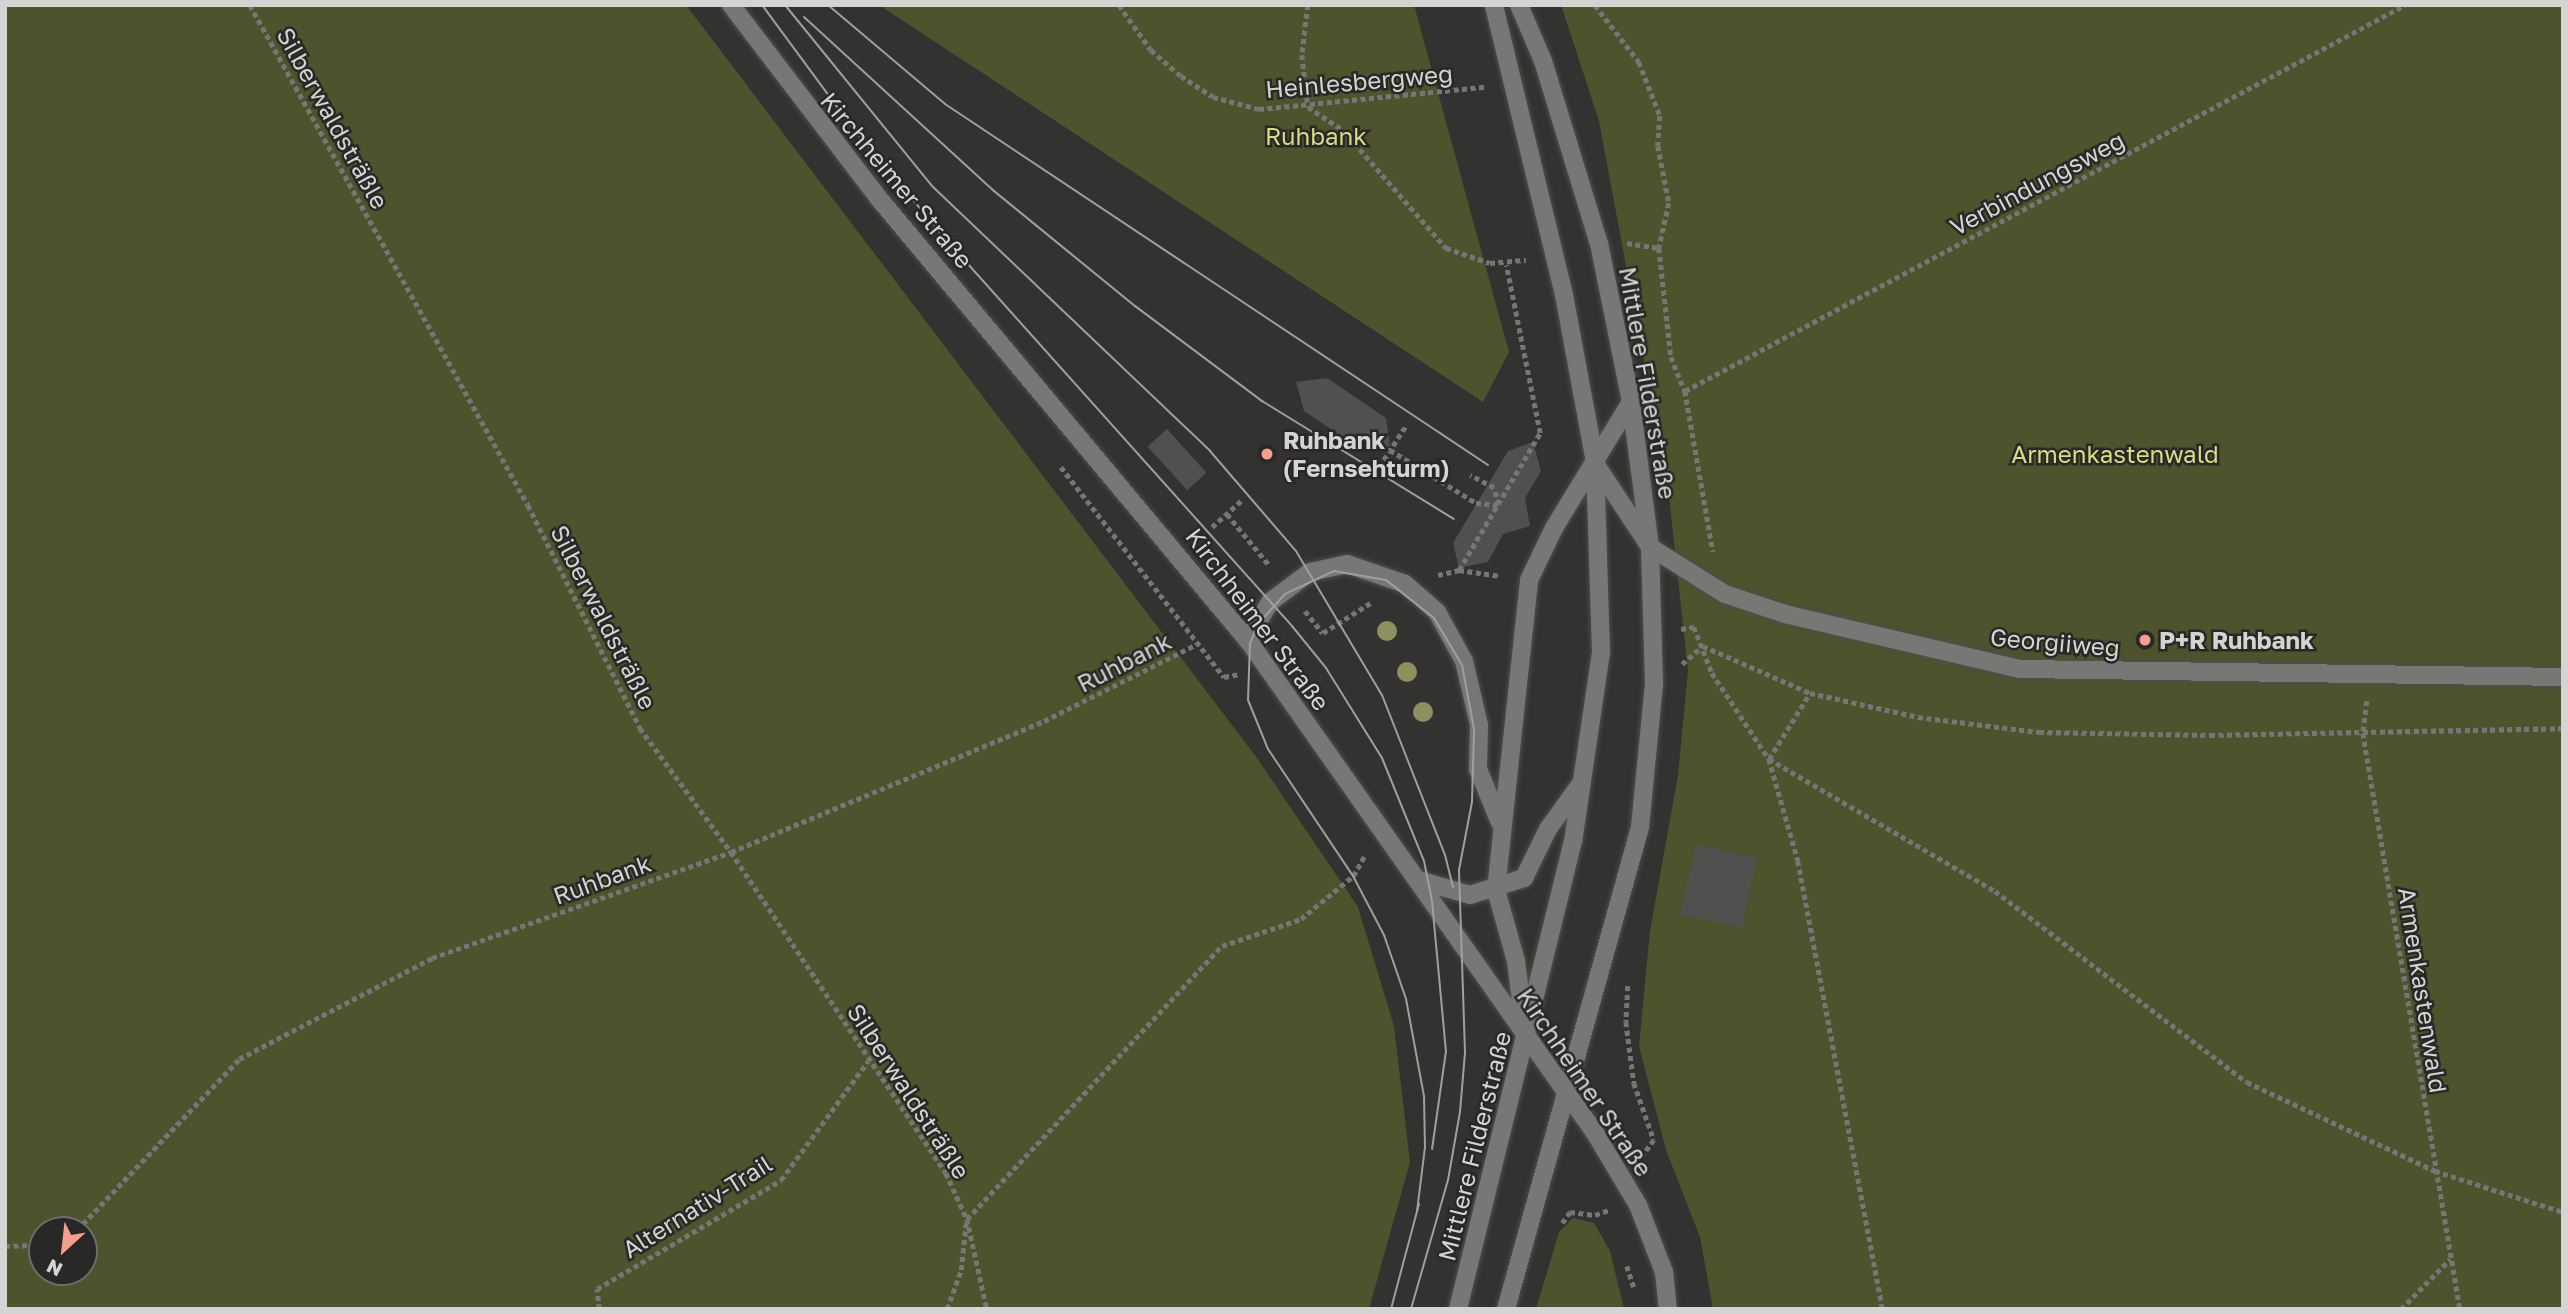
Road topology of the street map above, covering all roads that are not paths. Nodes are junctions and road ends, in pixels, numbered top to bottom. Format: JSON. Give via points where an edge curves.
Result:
{"nodes":[{"id":1,"x":731,"y":5,"type":"edge"},
{"id":2,"x":1494,"y":5,"type":"edge"},
{"id":3,"x":1518,"y":5,"type":"edge"},
{"id":4,"x":1631,"y":402,"type":"junction"},
{"id":5,"x":1595,"y":462,"type":"junction"},
{"id":6,"x":1650,"y":547,"type":"junction"},
{"id":7,"x":1247,"y":640,"type":"junction"},
{"id":8,"x":2563,"y":677,"type":"edge"},
{"id":9,"x":1586,"y":776,"type":"junction"},
{"id":10,"x":1502,"y":826,"type":"junction"},
{"id":11,"x":1419,"y":880,"type":"junction"},
{"id":12,"x":1496,"y":890,"type":"junction"},
{"id":13,"x":1525,"y":1038,"type":"junction"},
{"id":14,"x":1563,"y":1094,"type":"junction"},
{"id":15,"x":1458,"y":1309,"type":"edge"},
{"id":16,"x":1506,"y":1309,"type":"edge"},
{"id":17,"x":1668,"y":1309,"type":"edge"}],
"edges":[{"from":1,"to":7,"type":"main road","name":"Kirchheimer Straße","via":[[864,180]]},
{"from":2,"to":5,"type":"main road","name":"Mittlere Filderstraße","via":[[1517,84]]},
{"from":3,"to":4,"type":"main road","name":"Mittlere Filderstraße","via":[[1543,61],[1599,244]]},
{"from":4,"to":5,"type":"main road"},
{"from":4,"to":6,"type":"main road","name":"Mittlere Filderstraße"},
{"from":5,"to":6,"type":"main road"},
{"from":5,"to":9,"type":"main road","name":"Mittlere Filderstraße","via":[[1601,652]]},
{"from":5,"to":10,"type":"main road","via":[[1530,580]]},
{"from":6,"to":8,"type":"main road","name":"Georgiiweg","via":[[1714,587],[1885,641],[2020,669]]},
{"from":6,"to":14,"type":"main road","name":"Mittlere Filderstraße","via":[[1654,683],[1640,827],[1598,989]]},
{"from":7,"to":10,"type":"main road","via":[[1270,602],[1310,572],[1348,564],[1405,584],[1437,612],[1464,661],[1479,725],[1478,769]]},
{"from":7,"to":11,"type":"main road","name":"Kirchheimer Straße"},
{"from":9,"to":12,"type":"main road","via":[[1548,829],[1524,878]]},
{"from":9,"to":13,"type":"main road","name":"Mittlere Filderstraße"},
{"from":10,"to":12,"type":"main road"},
{"from":11,"to":12,"type":"main road","via":[[1470,895]]},
{"from":11,"to":13,"type":"main road","name":"Kirchheimer Straße"},
{"from":12,"to":13,"type":"main road","via":[[1516,961]]},
{"from":13,"to":14,"type":"main road","name":"Kirchheimer Straße"},
{"from":13,"to":15,"type":"main road","name":"Mittlere Filderstraße"},
{"from":14,"to":16,"type":"main road","name":"Mittlere Filderstraße"},
{"from":14,"to":17,"type":"main road","name":"Kirchheimer Straße","via":[[1624,1180],[1664,1272]]}]}
